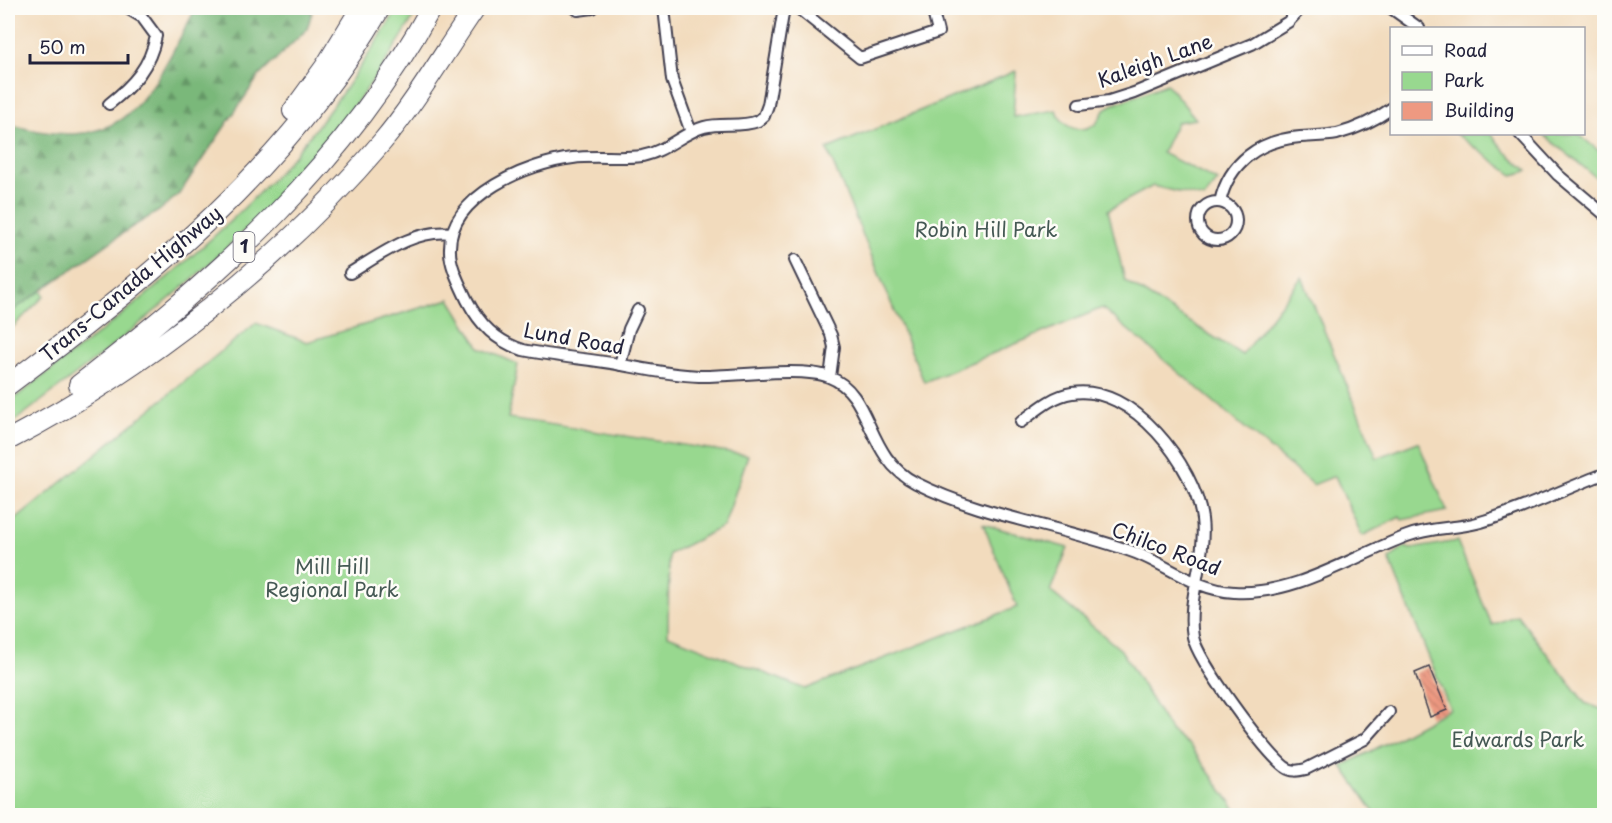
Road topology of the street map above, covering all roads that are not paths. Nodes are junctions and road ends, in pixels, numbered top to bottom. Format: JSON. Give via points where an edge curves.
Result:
{"nodes":[{"id":1,"x":127,"y":8,"type":"edge"},
{"id":2,"x":361,"y":8,"type":"edge"},
{"id":3,"x":380,"y":8,"type":"edge"},
{"id":4,"x":430,"y":8,"type":"edge"},
{"id":5,"x":475,"y":8,"type":"edge"},
{"id":6,"x":576,"y":8,"type":"edge"},
{"id":7,"x":593,"y":8,"type":"edge"},
{"id":8,"x":664,"y":8,"type":"edge"},
{"id":9,"x":784,"y":8,"type":"edge"},
{"id":10,"x":798,"y":8,"type":"edge"},
{"id":11,"x":933,"y":8,"type":"edge"},
{"id":12,"x":1301,"y":8,"type":"edge"},
{"id":13,"x":1391,"y":8,"type":"edge"},
{"id":14,"x":1418,"y":27,"type":"edge"},
{"id":15,"x":109,"y":104,"type":"dead end"},
{"id":16,"x":1079,"y":105,"type":"dead end"},
{"id":17,"x":1390,"y":109,"type":"edge"},
{"id":18,"x":692,"y":132,"type":"junction"},
{"id":19,"x":1521,"y":135,"type":"edge"},
{"id":20,"x":1220,"y":202,"type":"dead end"},
{"id":21,"x":1605,"y":214,"type":"edge"},
{"id":22,"x":452,"y":233,"type":"junction"},
{"id":23,"x":188,"y":241,"type":"junction"},
{"id":24,"x":795,"y":260,"type":"dead end"},
{"id":25,"x":350,"y":273,"type":"dead end"},
{"id":26,"x":638,"y":310,"type":"dead end"},
{"id":27,"x":620,"y":365,"type":"junction"},
{"id":28,"x":830,"y":377,"type":"junction"},
{"id":29,"x":8,"y":385,"type":"edge"},
{"id":30,"x":1021,"y":422,"type":"dead end"},
{"id":31,"x":8,"y":439,"type":"edge"},
{"id":32,"x":1605,"y":474,"type":"edge"},
{"id":33,"x":1197,"y":583,"type":"junction"},
{"id":34,"x":1389,"y":712,"type":"dead end"}],
"edges":[{"from":1,"to":15,"type":"street","via":[[142,17],[156,36],[152,57],[133,84]]},
{"from":2,"to":23,"type":"highway","via":[[325,67],[281,127]]},
{"from":3,"to":23,"type":"highway","name":"Trans-Canada Highway","number":"1","via":[[332,83],[258,173]]},
{"from":4,"to":31,"type":"highway","number":"1","via":[[361,117],[280,212],[210,280]]},
{"from":5,"to":31,"type":"highway","via":[[383,141],[269,257],[135,362],[62,412]]},
{"from":6,"to":7,"type":"street"},
{"from":8,"to":18,"type":"street","via":[[672,80]]},
{"from":9,"to":18,"type":"street","via":[[764,116],[751,124],[716,125]]},
{"from":10,"to":11,"type":"street","via":[[860,57],[938,32]]},
{"from":12,"to":16,"type":"street","name":"Kaleigh Lane","via":[[1288,22],[1252,44],[1134,93]]},
{"from":13,"to":14,"type":"street"},
{"from":17,"to":20,"type":"street","via":[[1337,134],[1286,139],[1257,149],[1230,173]]},
{"from":18,"to":22,"type":"street","via":[[643,156],[574,157],[520,173],[479,196],[464,210]]},
{"from":19,"to":21,"type":"street","via":[[1558,175]]},
{"from":22,"to":25,"type":"street","via":[[404,241]]},
{"from":22,"to":27,"type":"street","name":"Lund Road","via":[[452,263],[463,291],[476,317],[497,338],[523,350]]},
{"from":23,"to":29,"type":"highway","name":"Trans-Canada Highway","number":"1"},
{"from":24,"to":28,"type":"street","via":[[831,335],[834,347]]},
{"from":26,"to":27,"type":"street","via":[[628,329]]},
{"from":27,"to":28,"type":"street","name":"Lund Road","via":[[700,376],[802,373]]},
{"from":28,"to":33,"type":"street","name":"Chilco Road","via":[[844,384],[855,397],[878,448],[911,481],[987,512],[1134,553]]},
{"from":30,"to":33,"type":"street","via":[[1051,400],[1072,393],[1091,393],[1110,398],[1156,433],[1185,468],[1196,494],[1202,519]]},
{"from":32,"to":33,"type":"street","name":"Chilco Road","via":[[1477,523],[1409,535],[1268,591],[1234,592]]},
{"from":33,"to":34,"type":"street","via":[[1193,637],[1200,656],[1286,768],[1306,768],[1365,739]]}]}
